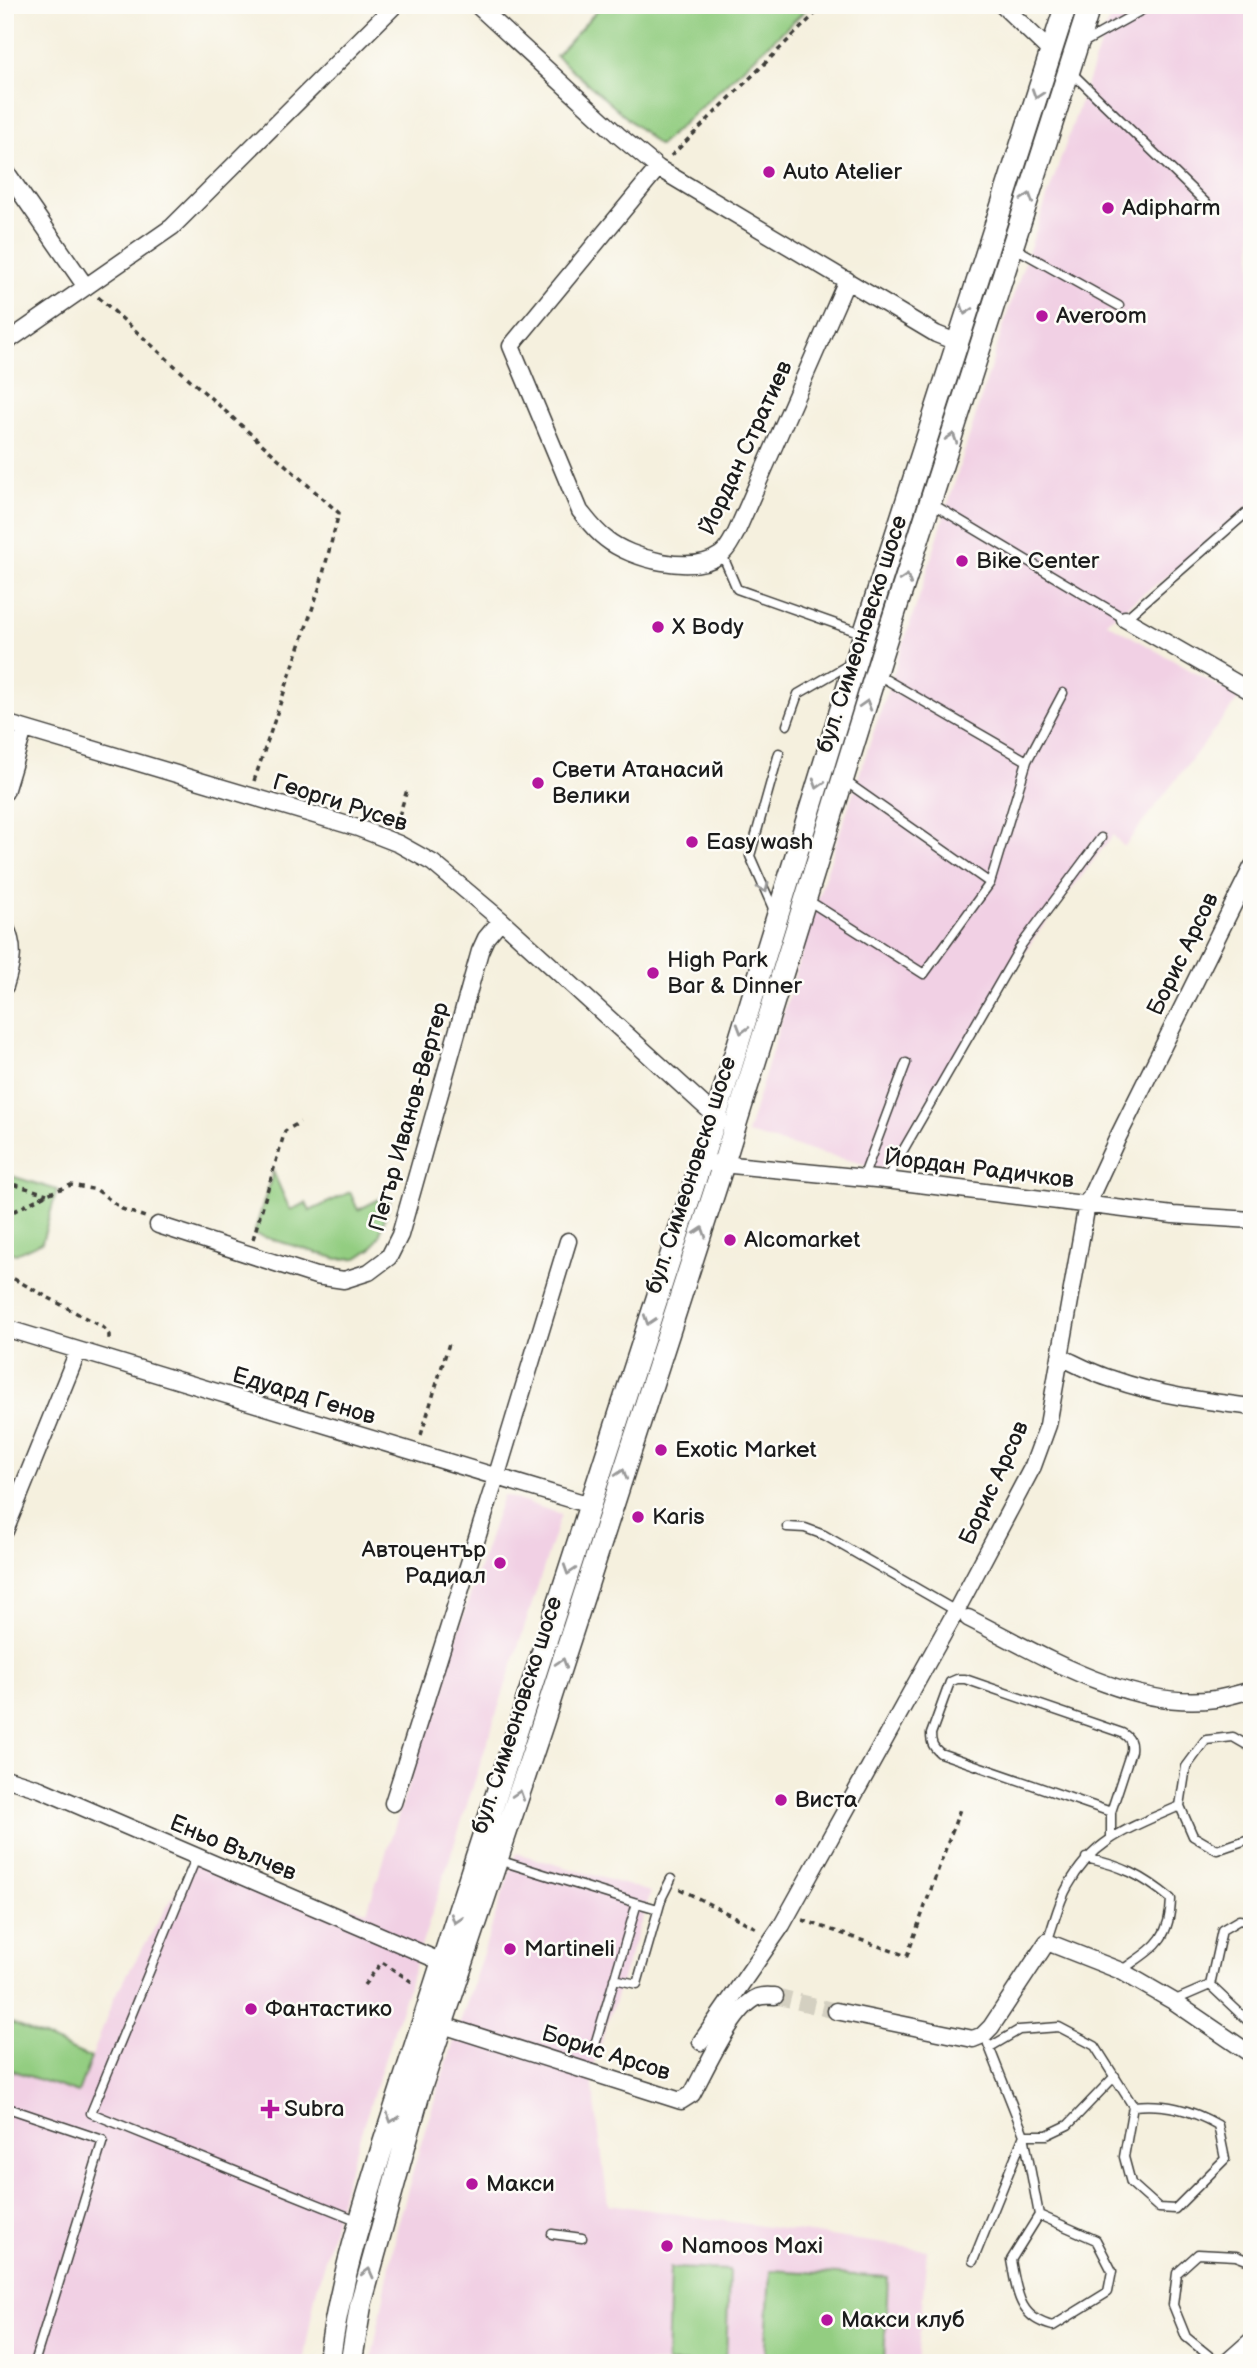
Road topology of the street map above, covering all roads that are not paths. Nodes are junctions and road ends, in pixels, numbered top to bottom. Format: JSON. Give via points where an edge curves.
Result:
{"nodes":[{"id":1,"x":395,"y":5,"type":"edge"},
{"id":2,"x":477,"y":5,"type":"edge"},
{"id":3,"x":1002,"y":5,"type":"edge"},
{"id":4,"x":1066,"y":5,"type":"edge"},
{"id":5,"x":1090,"y":5,"type":"edge"},
{"id":6,"x":1151,"y":5,"type":"edge"},
{"id":7,"x":1077,"y":46,"type":"junction"},
{"id":8,"x":1051,"y":52,"type":"junction"},
{"id":9,"x":1069,"y":71,"type":"junction"},
{"id":10,"x":658,"y":168,"type":"junction"},
{"id":11,"x":5,"y":170,"type":"edge"},
{"id":12,"x":1207,"y":204,"type":"dead end"},
{"id":13,"x":1012,"y":247,"type":"junction"},
{"id":14,"x":847,"y":280,"type":"junction"},
{"id":15,"x":86,"y":287,"type":"junction"},
{"id":16,"x":1119,"y":306,"type":"dead end"},
{"id":17,"x":956,"y":342,"type":"junction"},
{"id":18,"x":5,"y":343,"type":"edge"},
{"id":19,"x":931,"y":503,"type":"junction"},
{"id":20,"x":1252,"y":508,"type":"edge"},
{"id":21,"x":722,"y":554,"type":"junction"},
{"id":22,"x":1125,"y":619,"type":"junction"},
{"id":23,"x":864,"y":634,"type":"junction"},
{"id":24,"x":855,"y":660,"type":"junction"},
{"id":25,"x":876,"y":673,"type":"junction"},
{"id":26,"x":1252,"y":692,"type":"edge"},
{"id":27,"x":1063,"y":693,"type":"dead end"},
{"id":28,"x":5,"y":723,"type":"edge"},
{"id":29,"x":787,"y":725,"type":"dead end"},
{"id":30,"x":24,"y":729,"type":"junction"},
{"id":31,"x":779,"y":753,"type":"dead end"},
{"id":32,"x":1027,"y":761,"type":"junction"},
{"id":33,"x":843,"y":779,"type":"junction"},
{"id":34,"x":5,"y":792,"type":"edge"},
{"id":35,"x":1101,"y":838,"type":"dead end"},
{"id":36,"x":1252,"y":867,"type":"edge"},
{"id":37,"x":990,"y":883,"type":"junction"},
{"id":38,"x":805,"y":899,"type":"junction"},
{"id":39,"x":777,"y":917,"type":"junction"},
{"id":40,"x":501,"y":920,"type":"junction"},
{"id":41,"x":5,"y":926,"type":"edge"},
{"id":42,"x":5,"y":986,"type":"edge"},
{"id":43,"x":905,"y":1063,"type":"dead end"},
{"id":44,"x":716,"y":1116,"type":"junction"},
{"id":45,"x":734,"y":1132,"type":"junction"},
{"id":46,"x":701,"y":1162,"type":"junction"},
{"id":47,"x":723,"y":1165,"type":"junction"},
{"id":48,"x":863,"y":1178,"type":"junction"},
{"id":49,"x":886,"y":1180,"type":"junction"},
{"id":50,"x":1087,"y":1204,"type":"junction"},
{"id":51,"x":1252,"y":1220,"type":"edge"},
{"id":52,"x":158,"y":1225,"type":"road end"},
{"id":53,"x":568,"y":1241,"type":"dead end"},
{"id":54,"x":5,"y":1328,"type":"edge"},
{"id":55,"x":78,"y":1351,"type":"junction"},
{"id":56,"x":1061,"y":1357,"type":"junction"},
{"id":57,"x":1252,"y":1407,"type":"edge"},
{"id":58,"x":496,"y":1478,"type":"junction"},
{"id":59,"x":590,"y":1505,"type":"junction"},
{"id":60,"x":787,"y":1527,"type":"dead end"},
{"id":61,"x":5,"y":1531,"type":"edge"},
{"id":62,"x":962,"y":1614,"type":"junction"},
{"id":63,"x":1252,"y":1690,"type":"edge"},
{"id":64,"x":1252,"y":1748,"type":"edge"},
{"id":65,"x":5,"y":1778,"type":"edge"},
{"id":66,"x":393,"y":1803,"type":"dead end"},
{"id":67,"x":1180,"y":1806,"type":"junction"},
{"id":68,"x":1111,"y":1812,"type":"junction"},
{"id":69,"x":1111,"y":1837,"type":"junction"},
{"id":70,"x":1252,"y":1838,"type":"edge"},
{"id":71,"x":197,"y":1858,"type":"junction"},
{"id":72,"x":1086,"y":1858,"type":"junction"},
{"id":73,"x":498,"y":1860,"type":"junction"},
{"id":74,"x":670,"y":1881,"type":"road end"},
{"id":75,"x":637,"y":1903,"type":"junction"},
{"id":76,"x":658,"y":1909,"type":"junction"},
{"id":77,"x":1252,"y":1922,"type":"edge"},
{"id":78,"x":1047,"y":1942,"type":"junction"},
{"id":79,"x":442,"y":1962,"type":"junction"},
{"id":80,"x":1121,"y":1971,"type":"junction"},
{"id":81,"x":614,"y":1979,"type":"junction"},
{"id":82,"x":1210,"y":1986,"type":"junction"},
{"id":83,"x":775,"y":1996,"type":"tunnel mouth"},
{"id":84,"x":1173,"y":2001,"type":"junction"},
{"id":85,"x":836,"y":2011,"type":"tunnel mouth"},
{"id":86,"x":1252,"y":2021,"type":"edge"},
{"id":87,"x":433,"y":2022,"type":"junction"},
{"id":88,"x":987,"y":2041,"type":"junction"},
{"id":89,"x":701,"y":2042,"type":"dead end"},
{"id":90,"x":594,"y":2048,"type":"dead end"},
{"id":91,"x":1252,"y":2055,"type":"edge"},
{"id":92,"x":1115,"y":2076,"type":"junction"},
{"id":93,"x":1133,"y":2106,"type":"junction"},
{"id":94,"x":5,"y":2107,"type":"edge"},
{"id":95,"x":1024,"y":2135,"type":"junction"},
{"id":96,"x":1039,"y":2215,"type":"junction"},
{"id":97,"x":360,"y":2221,"type":"junction"},
{"id":98,"x":552,"y":2234,"type":"dead end"},
{"id":99,"x":582,"y":2238,"type":"dead end"},
{"id":100,"x":974,"y":2262,"type":"dead end"},
{"id":101,"x":1252,"y":2262,"type":"edge"},
{"id":102,"x":1252,"y":2340,"type":"edge"},
{"id":103,"x":34,"y":2363,"type":"edge"},
{"id":104,"x":328,"y":2363,"type":"edge"},
{"id":105,"x":351,"y":2363,"type":"edge"},
{"id":106,"x":1218,"y":2363,"type":"edge"},
{"id":107,"x":1226,"y":2363,"type":"edge"}],
"edges":[{"from":1,"to":15,"type":"street","via":[[172,228]]},
{"from":2,"to":10,"type":"street"},
{"from":3,"to":8,"type":"street"},
{"from":4,"to":8,"type":"main road","name":"бул. Симеоновско шосе"},
{"from":5,"to":7,"type":"main road","name":"бул. Симеоновско шосе"},
{"from":6,"to":7,"type":"lane"},
{"from":7,"to":9,"type":"main road","name":"бул. Симеоновско шосе"},
{"from":8,"to":17,"type":"main road","name":"бул. Симеоновско шосе","one_way":true},
{"from":9,"to":12,"type":"lane"},
{"from":13,"to":9,"type":"main road","name":"бул. Симеоновско шосе","one_way":true},
{"from":10,"to":14,"type":"street"},
{"from":10,"to":21,"type":"street","name":"Йордан Стратиев","via":[[511,346],[565,479],[592,527],[607,541],[640,556],[674,564],[702,563]]},
{"from":11,"to":15,"type":"street"},
{"from":13,"to":16,"type":"lane"},
{"from":19,"to":13,"type":"main road","name":"бул. Симеоновско шосе","one_way":true},
{"from":14,"to":17,"type":"street"},
{"from":14,"to":21,"type":"street","name":"Йордан Стратиев","via":[[736,533]]},
{"from":15,"to":18,"type":"street"},
{"from":17,"to":23,"type":"main road","name":"бул. Симеоновско шосе"},
{"from":19,"to":22,"type":"lane"},
{"from":25,"to":19,"type":"main road","name":"бул. Симеоновско шосе","one_way":true},
{"from":20,"to":22,"type":"lane"},
{"from":21,"to":23,"type":"lane","via":[[737,589]]},
{"from":22,"to":26,"type":"street"},
{"from":23,"to":24,"type":"main road","name":"бул. Симеоновско шосе"},
{"from":24,"to":29,"type":"lane","via":[[798,694]]},
{"from":24,"to":39,"type":"main road","name":"бул. Симеоновско шосе","one_way":true},
{"from":25,"to":32,"type":"lane"},
{"from":33,"to":25,"type":"main road","name":"бул. Симеоновско шосе","one_way":true},
{"from":27,"to":32,"type":"lane"},
{"from":28,"to":30,"type":"street","name":"Георги Русев"},
{"from":30,"to":34,"type":"street"},
{"from":30,"to":40,"type":"street","name":"Георги Русев","via":[[391,841],[433,863]]},
{"from":31,"to":39,"type":"lane","one_way":true,"via":[[750,856]]},
{"from":32,"to":37,"type":"lane"},
{"from":33,"to":37,"type":"lane"},
{"from":33,"to":38,"type":"main road","name":"бул. Симеоновско шосе"},
{"from":35,"to":49,"type":"lane","via":[[1021,944]]},
{"from":36,"to":50,"type":"street","name":"Борис Арсов"},
{"from":37,"to":38,"type":"lane","via":[[924,974]]},
{"from":38,"to":45,"type":"main road","name":"бул. Симеоновско шосе"},
{"from":39,"to":44,"type":"main road","name":"бул. Симеоновско шосе","one_way":true},
{"from":40,"to":44,"type":"street","name":"Георги Русев"},
{"from":40,"to":52,"type":"street","name":"Петър Иванов-Вертер","via":[[480,951],[400,1235],[389,1257],[369,1272],[344,1280],[316,1276]]},
{"from":41,"to":42,"type":"street","via":[[13,958]]},
{"from":43,"to":48,"type":"lane"},
{"from":44,"to":45,"type":"street","name":"Георги Русев"},
{"from":44,"to":46,"type":"main road","name":"бул. Симеоновско шосе"},
{"from":45,"to":47,"type":"main road","name":"бул. Симеоновско шосе"},
{"from":46,"to":47,"type":"street","name":"Йордан Радичков"},
{"from":46,"to":59,"type":"main road","name":"бул. Симеоновско шосе","one_way":true},
{"from":47,"to":48,"type":"street","name":"Йордан Радичков"},
{"from":73,"to":47,"type":"main road","name":"бул. Симеоновско шосе","one_way":true},
{"from":48,"to":49,"type":"street","name":"Йордан Радичков"},
{"from":49,"to":50,"type":"street","name":"Йордан Радичков"},
{"from":50,"to":51,"type":"street","name":"Йордан Радичков"},
{"from":50,"to":56,"type":"street","name":"Борис Арсов"},
{"from":53,"to":58,"type":"street"},
{"from":54,"to":55,"type":"street","name":"Едуард Генов"},
{"from":55,"to":58,"type":"street","name":"Едуард Генов"},
{"from":55,"to":61,"type":"street"},
{"from":56,"to":57,"type":"street","via":[[1143,1389]]},
{"from":56,"to":62,"type":"street","name":"Борис Арсов","via":[[1048,1425],[1033,1465]]},
{"from":58,"to":59,"type":"street","name":"Едуард Генов"},
{"from":58,"to":66,"type":"street"},
{"from":59,"to":79,"type":"main road","name":"бул. Симеоновско шосе","one_way":true},
{"from":60,"to":62,"type":"lane","via":[[824,1535]]},
{"from":62,"to":63,"type":"street","via":[[1070,1670],[1121,1689],[1160,1699],[1214,1699]]},
{"from":62,"to":89,"type":"street","name":"Борис Арсов","via":[[775,1937]]},
{"from":64,"to":67,"type":"lane","via":[[1233,1737],[1206,1740],[1185,1767]]},
{"from":65,"to":71,"type":"street","name":"Еньо Вълчев"},
{"from":67,"to":69,"type":"lane"},
{"from":67,"to":70,"type":"lane","via":[[1193,1836],[1217,1850]]},
{"from":68,"to":68,"type":"lane","via":[[1132,1744],[1122,1732],[965,1679],[950,1682],[931,1734],[940,1753]]},
{"from":68,"to":69,"type":"lane"},
{"from":69,"to":72,"type":"lane"},
{"from":71,"to":79,"type":"street","name":"Еньо Вълчев"},
{"from":71,"to":97,"type":"lane","via":[[91,2113]]},
{"from":72,"to":78,"type":"lane","via":[[1066,1888]]},
{"from":72,"to":80,"type":"lane","via":[[1118,1865],[1171,1899],[1170,1920],[1159,1943]]},
{"from":73,"to":75,"type":"lane"},
{"from":73,"to":87,"type":"main road","name":"бул. Симеоновско шосе"},
{"from":74,"to":76,"type":"lane"},
{"from":75,"to":76,"type":"lane"},
{"from":75,"to":81,"type":"lane"},
{"from":76,"to":81,"type":"lane","via":[[637,1984]]},
{"from":77,"to":82,"type":"lane","via":[[1239,1920],[1222,1930]]},
{"from":78,"to":80,"type":"street"},
{"from":78,"to":88,"type":"street","via":[[991,2027]]},
{"from":79,"to":87,"type":"main road","name":"бул. Симеоновско шосе"},
{"from":80,"to":84,"type":"street"},
{"from":81,"to":90,"type":"lane"},
{"from":82,"to":84,"type":"lane"},
{"from":82,"to":86,"type":"lane"},
{"from":83,"to":87,"type":"street","name":"Борис Арсов","via":[[754,1999],[733,2020],[692,2094],[681,2101]]},
{"from":84,"to":91,"type":"street"},
{"from":85,"to":88,"type":"street"},
{"from":87,"to":97,"type":"main road","name":"бул. Симеоновско шосе","one_way":true},
{"from":105,"to":87,"type":"main road","name":"бул. Симеоновско шосе","one_way":true,"via":[[361,2303]]},
{"from":88,"to":92,"type":"lane","via":[[1019,2030],[1059,2027],[1095,2046]]},
{"from":88,"to":95,"type":"lane"},
{"from":92,"to":93,"type":"lane"},
{"from":92,"to":95,"type":"lane","via":[[1068,2125],[1048,2135]]},
{"from":93,"to":93,"type":"lane","via":[[1157,2103],[1200,2114],[1218,2125],[1225,2159],[1175,2209],[1159,2208],[1130,2183],[1124,2157]]},
{"from":94,"to":103,"type":"lane","via":[[103,2140]]},
{"from":95,"to":96,"type":"lane"},
{"from":95,"to":100,"type":"lane"},
{"from":96,"to":96,"type":"lane","via":[[1011,2260],[1019,2301],[1037,2323],[1053,2326],[1108,2292],[1112,2271],[1096,2239]]},
{"from":97,"to":104,"type":"main road","name":"бул. Симеоновско шосе"},
{"from":98,"to":99,"type":"lane"},
{"from":101,"to":106,"type":"lane","via":[[1236,2256],[1198,2254],[1177,2273],[1173,2305],[1186,2337]]},
{"from":102,"to":107,"type":"street"}]}
